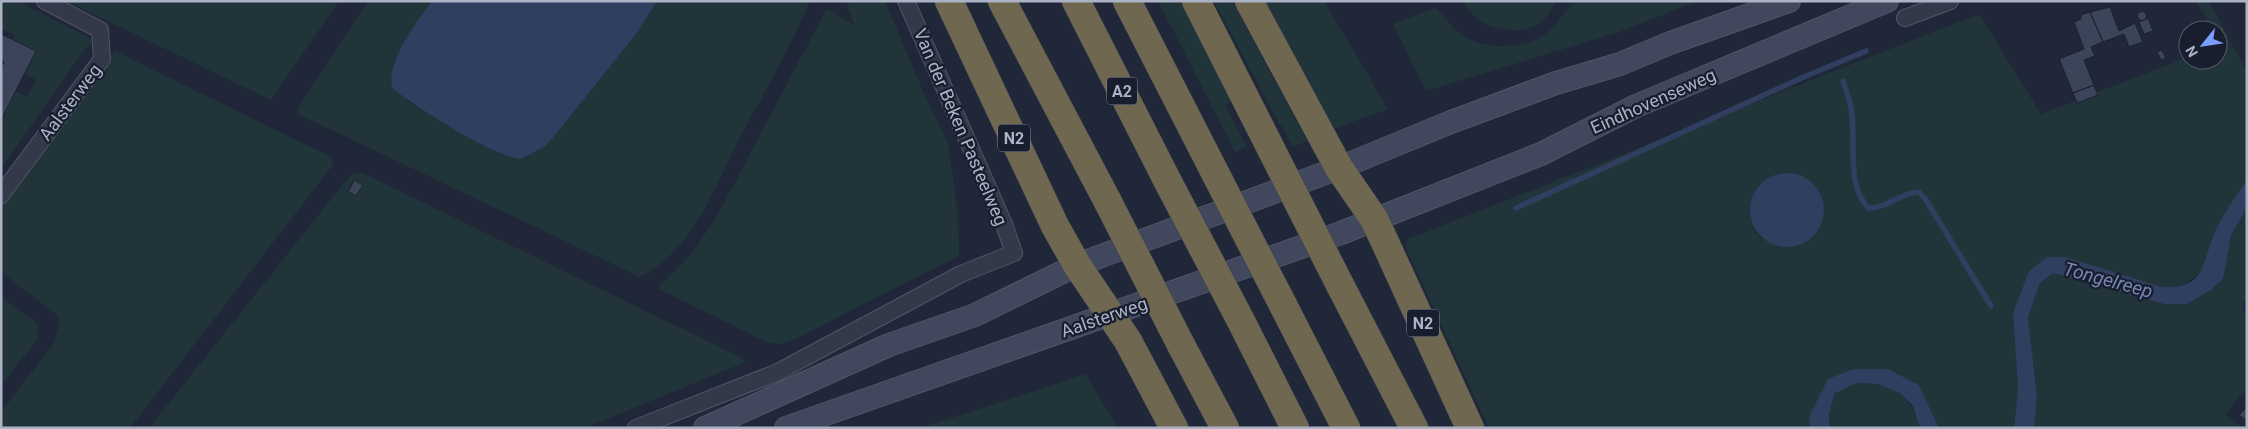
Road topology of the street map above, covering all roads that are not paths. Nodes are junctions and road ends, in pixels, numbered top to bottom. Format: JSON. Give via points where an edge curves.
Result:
{"nodes":[{"id":1,"x":45,"y":1,"type":"edge"},
{"id":2,"x":906,"y":1,"type":"edge"},
{"id":3,"x":949,"y":1,"type":"edge"},
{"id":4,"x":1002,"y":1,"type":"edge"},
{"id":5,"x":1076,"y":1,"type":"edge"},
{"id":6,"x":1127,"y":1,"type":"edge"},
{"id":7,"x":1196,"y":1,"type":"edge"},
{"id":8,"x":1249,"y":1,"type":"edge"},
{"id":9,"x":1789,"y":1,"type":"edge"},
{"id":10,"x":1887,"y":1,"type":"edge"},
{"id":11,"x":1950,"y":1,"type":"edge"},
{"id":12,"x":1905,"y":18,"type":"dead end"},
{"id":13,"x":1339,"y":168,"type":"junction"},
{"id":14,"x":1,"y":194,"type":"edge"},
{"id":15,"x":1420,"y":202,"type":"joint"},
{"id":16,"x":1374,"y":219,"type":"junction"},
{"id":17,"x":1077,"y":265,"type":"junction"},
{"id":18,"x":1111,"y":315,"type":"junction"},
{"id":19,"x":778,"y":372,"type":"junction"},
{"id":20,"x":831,"y":372,"type":"junction"},
{"id":21,"x":636,"y":428,"type":"edge"},
{"id":22,"x":705,"y":428,"type":"edge"},
{"id":23,"x":786,"y":428,"type":"edge"},
{"id":24,"x":1174,"y":428,"type":"edge"},
{"id":25,"x":1225,"y":428,"type":"edge"},
{"id":26,"x":1295,"y":428,"type":"edge"},
{"id":27,"x":1346,"y":428,"type":"edge"},
{"id":28,"x":1414,"y":428,"type":"edge"},
{"id":29,"x":1470,"y":428,"type":"edge"}],
"edges":[{"from":1,"to":14,"type":"street","name":"Aalsterweg","via":[[100,30],[102,59]]},
{"from":2,"to":19,"type":"street","name":"Van der Beken Pasteelweg","via":[[1014,253],[961,274]]},
{"from":3,"to":17,"type":"highway","number":"N2","via":[[1055,226]]},
{"from":4,"to":25,"type":"highway","bridge":true},
{"from":5,"to":26,"type":"highway","number":"A2","bridge":true},
{"from":6,"to":27,"type":"highway","number":"A2","bridge":true},
{"from":7,"to":28,"type":"highway","bridge":true},
{"from":8,"to":13,"type":"highway"},
{"from":9,"to":13,"type":"main road","via":[[1620,64],[1556,83]]},
{"from":10,"to":15,"type":"main road","name":"Eindhovenseweg","via":[[1636,106],[1541,154]]},
{"from":11,"to":12,"type":"street"},
{"from":13,"to":16,"type":"highway"},
{"from":13,"to":17,"type":"main road"},
{"from":15,"to":16,"type":"main road","name":"Aalsterweg"},
{"from":16,"to":18,"type":"main road","name":"Aalsterweg"},
{"from":16,"to":29,"type":"highway","number":"N2"},
{"from":17,"to":18,"type":"highway"},
{"from":17,"to":20,"type":"main road","via":[[974,315],[889,345]]},
{"from":18,"to":23,"type":"main road","name":"Aalsterweg"},
{"from":18,"to":24,"type":"highway"},
{"from":19,"to":20,"type":"street","via":[[798,375]]},
{"from":19,"to":21,"type":"street"},
{"from":20,"to":22,"type":"main road"}]}
